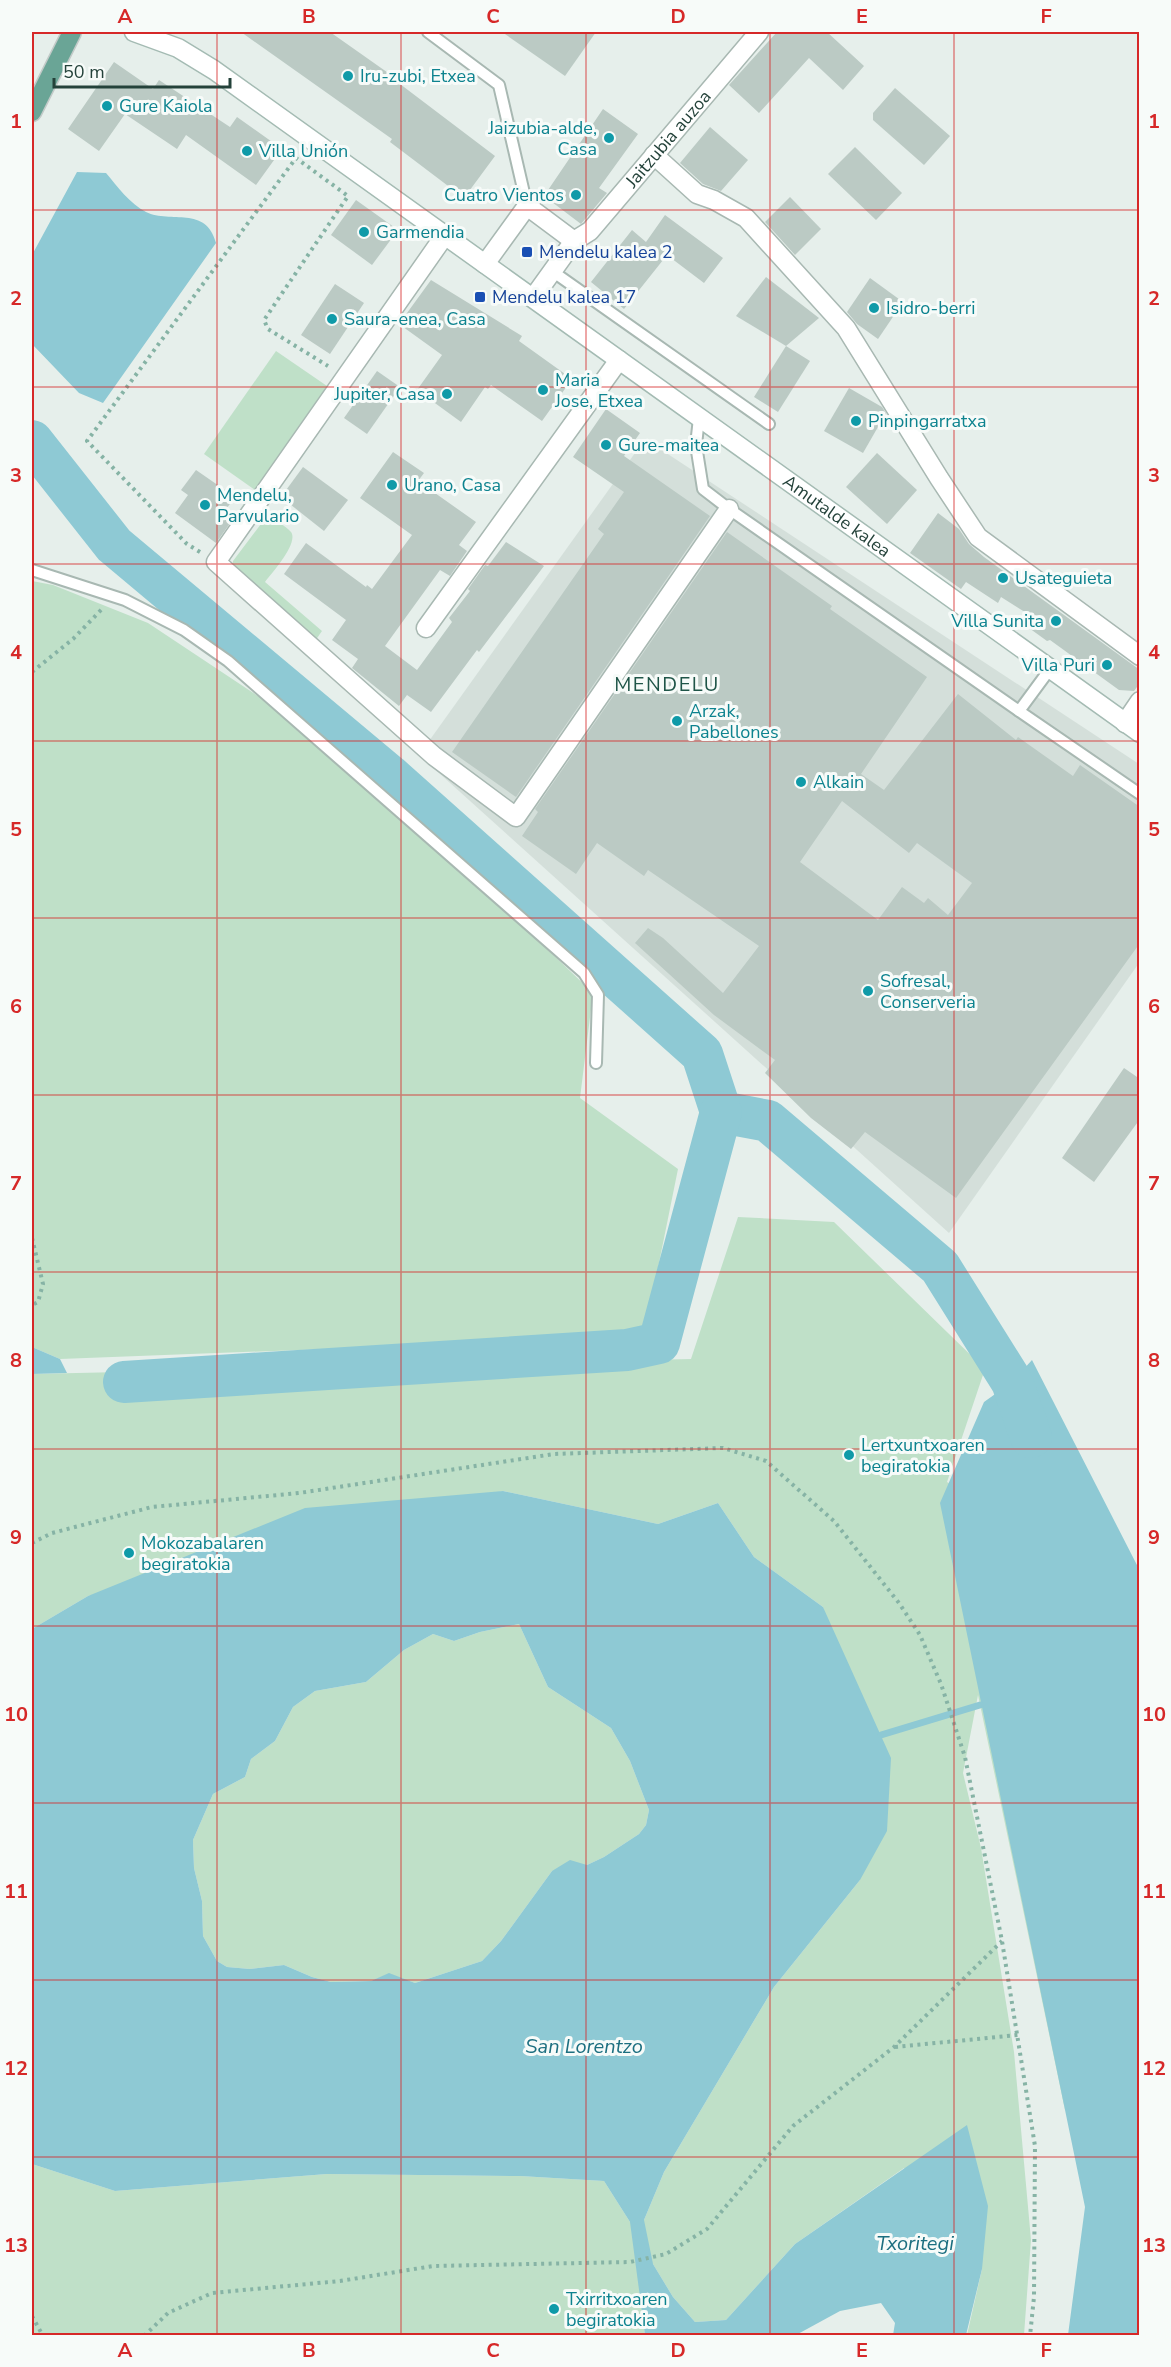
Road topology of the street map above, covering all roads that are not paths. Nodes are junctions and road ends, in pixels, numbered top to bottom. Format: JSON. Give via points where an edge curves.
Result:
{"nodes":[{"id":1,"x":72,"y":32,"type":"edge"},
{"id":2,"x":134,"y":32,"type":"edge"},
{"id":3,"x":428,"y":32,"type":"edge"},
{"id":4,"x":759,"y":32,"type":"edge"},
{"id":5,"x":32,"y":112,"type":"edge"},
{"id":6,"x":654,"y":155,"type":"junction"},
{"id":7,"x":527,"y":206,"type":"junction"},
{"id":8,"x":445,"y":235,"type":"junction"},
{"id":9,"x":574,"y":241,"type":"junction"},
{"id":10,"x":485,"y":264,"type":"junction"},
{"id":11,"x":552,"y":271,"type":"junction"},
{"id":12,"x":533,"y":298,"type":"junction"},
{"id":13,"x":619,"y":360,"type":"junction"},
{"id":14,"x":699,"y":418,"type":"junction"},
{"id":15,"x":769,"y":424,"type":"dead end"},
{"id":16,"x":729,"y":509,"type":"junction"},
{"id":17,"x":32,"y":570,"type":"edge"},
{"id":18,"x":426,"y":628,"type":"dead end"},
{"id":19,"x":1140,"y":656,"type":"edge"},
{"id":20,"x":1050,"y":669,"type":"junction"},
{"id":21,"x":1140,"y":701,"type":"edge"},
{"id":22,"x":1018,"y":711,"type":"junction"},
{"id":23,"x":1132,"y":728,"type":"edge"},
{"id":24,"x":1140,"y":794,"type":"edge"},
{"id":25,"x":596,"y":1064,"type":"dead end"}],
"edges":[{"from":1,"to":5,"type":"main road"},
{"from":2,"to":8,"type":"street","name":"Amutalde kalea","via":[[178,48],[214,70]]},
{"from":3,"to":7,"type":"lane","via":[[499,85]]},
{"from":4,"to":6,"type":"street","name":"Jaitzubia auzoa"},
{"from":6,"to":9,"type":"street","name":"Jaitzubia auzoa","via":[[590,231]]},
{"from":6,"to":19,"type":"street","via":[[697,194],[746,218],[846,328],[978,537]]},
{"from":7,"to":9,"type":"street"},
{"from":7,"to":10,"type":"street"},
{"from":8,"to":10,"type":"street","name":"Amutalde kalea"},
{"from":8,"to":16,"type":"street","via":[[216,562],[434,756],[516,817]]},
{"from":9,"to":11,"type":"street","name":"Jaitzubia auzoa"},
{"from":10,"to":12,"type":"street","name":"Amutalde kalea"},
{"from":11,"to":12,"type":"street","name":"Jaitzubia auzoa"},
{"from":11,"to":15,"type":"lane"},
{"from":12,"to":13,"type":"street","name":"Amutalde kalea"},
{"from":13,"to":14,"type":"street","name":"Amutalde kalea"},
{"from":13,"to":18,"type":"street"},
{"from":14,"to":16,"type":"lane","via":[[696,445],[703,489]]},
{"from":14,"to":20,"type":"street","name":"Amutalde kalea"},
{"from":16,"to":22,"type":"lane"},
{"from":17,"to":25,"type":"lane","via":[[114,596],[184,630],[228,661],[584,973],[598,995]]},
{"from":20,"to":22,"type":"lane"},
{"from":20,"to":23,"type":"street","name":"Amutalde kalea"},
{"from":21,"to":23,"type":"street"},
{"from":22,"to":24,"type":"lane"}]}
